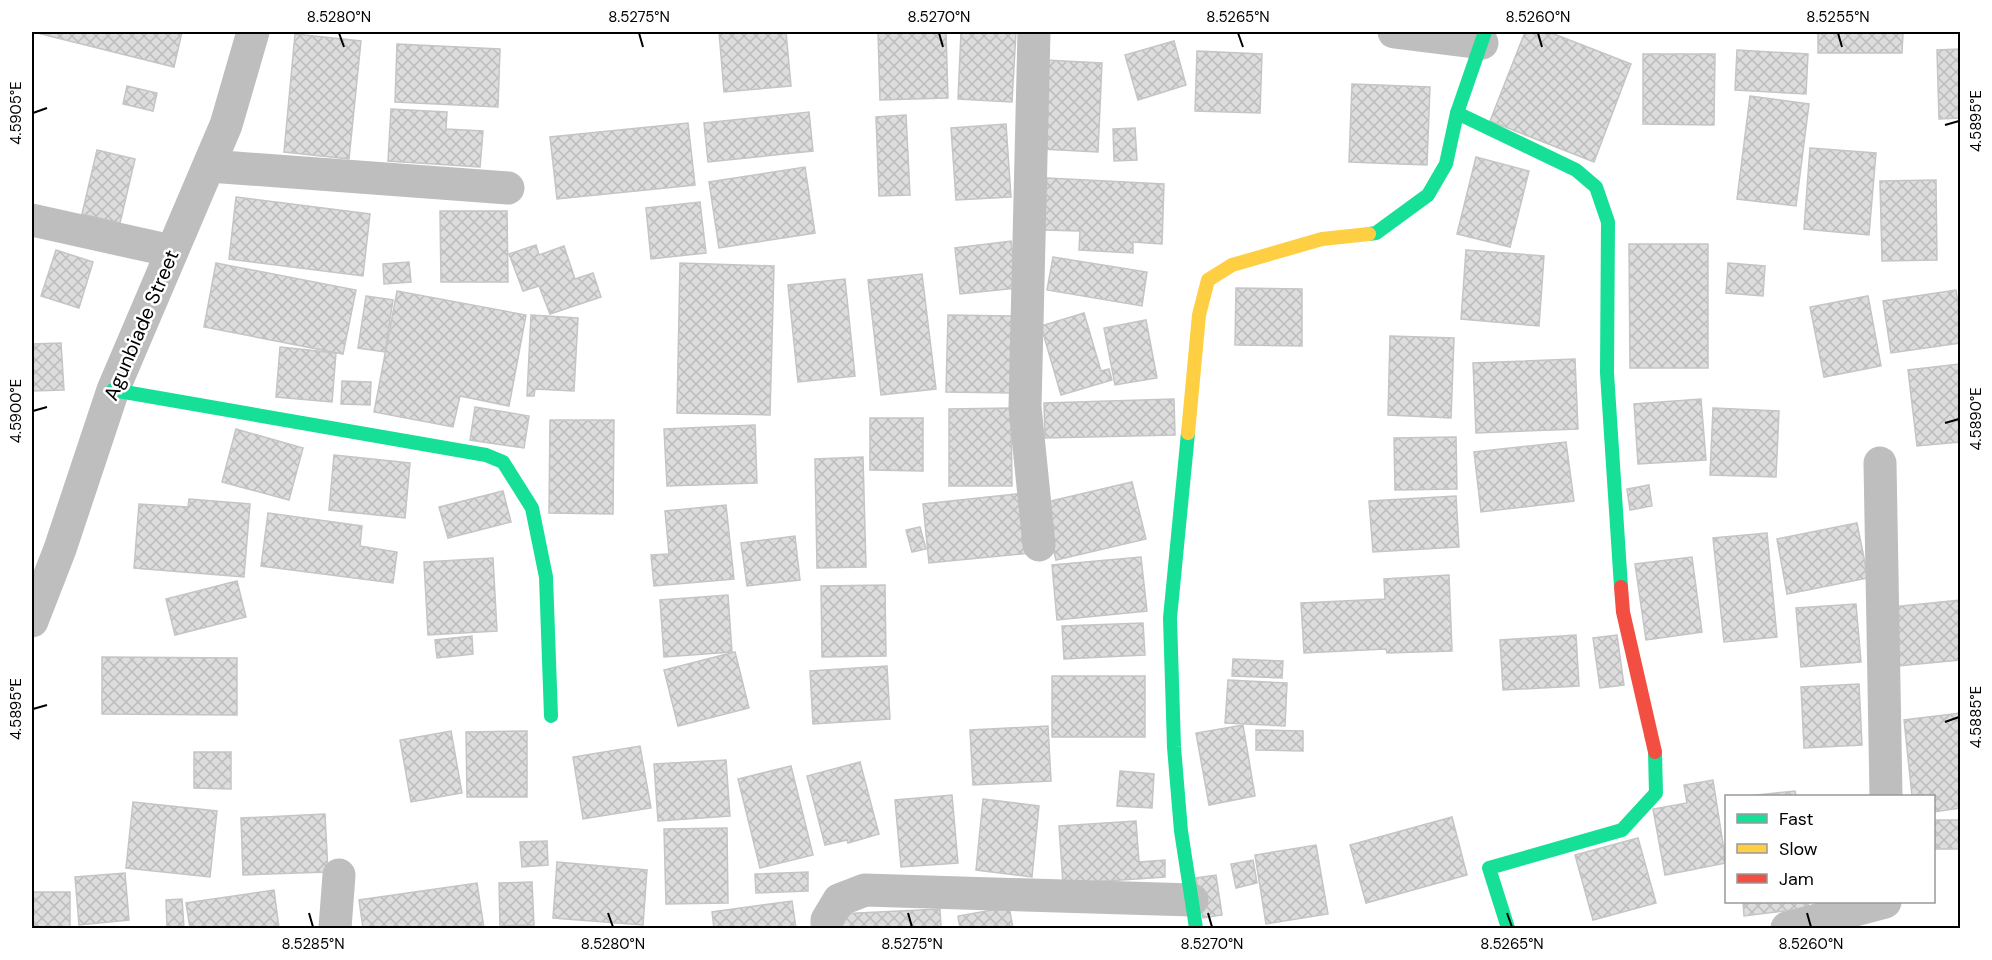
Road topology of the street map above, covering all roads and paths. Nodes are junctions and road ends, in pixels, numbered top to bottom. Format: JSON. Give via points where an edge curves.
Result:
{"nodes":[{"id":1,"x":253,"y":32,"type":"edge"},
{"id":2,"x":1034,"y":32,"type":"edge"},
{"id":3,"x":1394,"y":32,"type":"edge"},
{"id":4,"x":1483,"y":37,"type":"edge"},
{"id":5,"x":1457,"y":113,"type":"junction"},
{"id":6,"x":209,"y":166,"type":"junction"},
{"id":7,"x":508,"y":188,"type":"dead end"},
{"id":8,"x":32,"y":220,"type":"edge"},
{"id":9,"x":172,"y":251,"type":"junction"},
{"id":10,"x":113,"y":390,"type":"junction"},
{"id":11,"x":1880,"y":463,"type":"dead end"},
{"id":12,"x":1040,"y":545,"type":"dead end"},
{"id":13,"x":32,"y":621,"type":"edge"},
{"id":14,"x":551,"y":716,"type":"dead end"},
{"id":15,"x":1886,"y":795,"type":"edge"},
{"id":16,"x":339,"y":875,"type":"dead end"},
{"id":17,"x":1881,"y":903,"type":"edge"},
{"id":18,"x":1194,"y":914,"type":"edge"},
{"id":19,"x":335,"y":928,"type":"edge"},
{"id":20,"x":827,"y":928,"type":"edge"},
{"id":21,"x":1508,"y":928,"type":"edge"},
{"id":22,"x":1787,"y":928,"type":"edge"}],
"edges":[{"from":1,"to":6,"type":"street","name":"Agunbiade Street","via":[[226,125]]},
{"from":2,"to":12,"type":"street","via":[[1025,407]]},
{"from":3,"to":4,"type":"street"},
{"from":4,"to":5,"type":"street"},
{"from":5,"to":18,"type":"street","via":[[1446,164],[1428,195],[1376,233],[1322,238],[1232,265],[1208,280],[1199,315],[1170,618],[1174,747],[1181,831]]},
{"from":5,"to":21,"type":"street","via":[[1576,170],[1596,187],[1608,222],[1607,373],[1623,612],[1656,754],[1656,793],[1622,830],[1489,868]]},
{"from":6,"to":7,"type":"street"},
{"from":6,"to":9,"type":"street","name":"Agunbiade Street"},
{"from":8,"to":9,"type":"street"},
{"from":9,"to":10,"type":"street","name":"Agunbiade Street"},
{"from":10,"to":13,"type":"street","name":"Agunbiade Street"},
{"from":10,"to":14,"type":"street","via":[[486,455],[503,462],[532,508],[546,577]]},
{"from":11,"to":15,"type":"street"},
{"from":16,"to":19,"type":"street"},
{"from":17,"to":22,"type":"street"},
{"from":18,"to":20,"type":"street","via":[[865,890],[839,900],[827,920]]}]}
